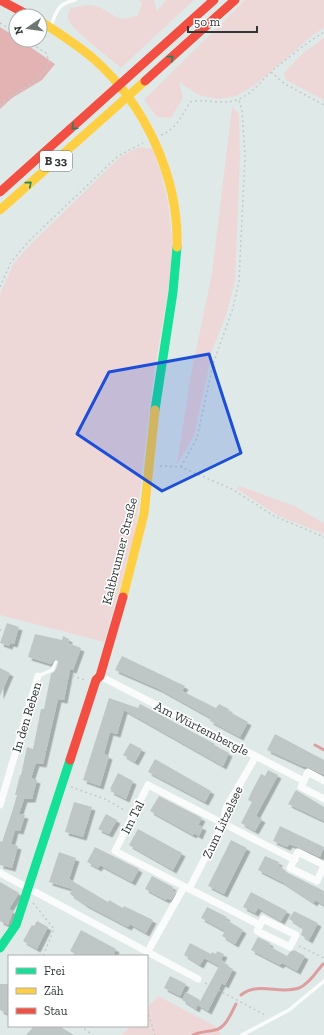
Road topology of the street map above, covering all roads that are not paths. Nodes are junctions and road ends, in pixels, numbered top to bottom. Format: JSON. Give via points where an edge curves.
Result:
{"nodes":[{"id":1,"x":0,"y":0,"type":"edge"},
{"id":2,"x":76,"y":0,"type":"edge"},
{"id":3,"x":214,"y":0,"type":"edge"},
{"id":4,"x":235,"y":0,"type":"edge"},
{"id":5,"x":15,"y":8,"type":"edge"},
{"id":6,"x":48,"y":25,"type":"edge"},
{"id":7,"x":51,"y":27,"type":"junction"},
{"id":8,"x":0,"y":192,"type":"edge"},
{"id":9,"x":0,"y":210,"type":"edge"},
{"id":10,"x":56,"y":662,"type":"dead end"},
{"id":11,"x":38,"y":676,"type":"joint"},
{"id":12,"x":100,"y":676,"type":"junction"},
{"id":13,"x":256,"y":756,"type":"junction"},
{"id":14,"x":304,"y":781,"type":"junction"},
{"id":15,"x":324,"y":781,"type":"edge"},
{"id":16,"x":324,"y":799,"type":"edge"},
{"id":17,"x":0,"y":805,"type":"edge"},
{"id":18,"x":223,"y":823,"type":"junction"},
{"id":19,"x":295,"y":860,"type":"junction"},
{"id":20,"x":324,"y":866,"type":"edge"},
{"id":21,"x":0,"y":873,"type":"edge"},
{"id":22,"x":28,"y":887,"type":"junction"},
{"id":23,"x":186,"y":888,"type":"junction"},
{"id":24,"x":260,"y":925,"type":"junction"},
{"id":25,"x":0,"y":948,"type":"edge"},
{"id":26,"x":148,"y":951,"type":"junction"},
{"id":27,"x":198,"y":979,"type":"road end"},
{"id":28,"x":324,"y":981,"type":"edge"},
{"id":29,"x":242,"y":1035,"type":"edge"}],
"edges":[{"from":1,"to":5,"type":"main road"},
{"from":2,"to":7,"type":"lane","via":[[66,2],[57,9]]},
{"from":3,"to":8,"type":"main road","number":"B 33","one_way":true},
{"from":9,"to":4,"type":"main road","number":"B 33","one_way":true},
{"from":6,"to":7,"type":"main road","name":"Kaltbrunner Straße"},
{"from":7,"to":12,"type":"main road","name":"Kaltbrunner Straße","via":[[96,60],[124,89],[153,138],[164,164],[174,202],[177,242],[175,280],[159,373],[140,533]]},
{"from":10,"to":11,"type":"lane","via":[[52,670]]},
{"from":11,"to":17,"type":"street","name":"In den Reben"},
{"from":12,"to":13,"type":"street","name":"Am Würtembergle"},
{"from":12,"to":22,"type":"main road","name":"Kaltbrunner Straße","via":[[96,680]]},
{"from":13,"to":14,"type":"street","name":"Am Würtembergle"},
{"from":13,"to":18,"type":"street","name":"Zum Litzelsee","via":[[226,808]]},
{"from":14,"to":15,"type":"street","via":[[308,772]]},
{"from":14,"to":16,"type":"street","name":"Am Würtembergle","via":[[301,787]]},
{"from":18,"to":19,"type":"street","name":"Im Tal"},
{"from":18,"to":23,"type":"street","name":"Zum Litzelsee"},
{"from":18,"to":23,"type":"street","name":"Im Tal","via":[[148,785],[114,851]]},
{"from":19,"to":20,"type":"street","via":[[298,852]]},
{"from":19,"to":20,"type":"street","via":[[290,868],[317,881]]},
{"from":21,"to":22,"type":"street"},
{"from":22,"to":25,"type":"main road","name":"Kaltbrunner Straße","via":[[16,925]]},
{"from":22,"to":26,"type":"street"},
{"from":23,"to":24,"type":"street","name":"Im Tal"},
{"from":23,"to":26,"type":"street","name":"Zum Litzelsee"},
{"from":24,"to":24,"type":"street","name":"Im Tal","via":[[257,931],[290,947],[296,935],[264,919]]},
{"from":26,"to":27,"type":"street"},
{"from":28,"to":29,"type":"lane","via":[[289,1010]]}]}
